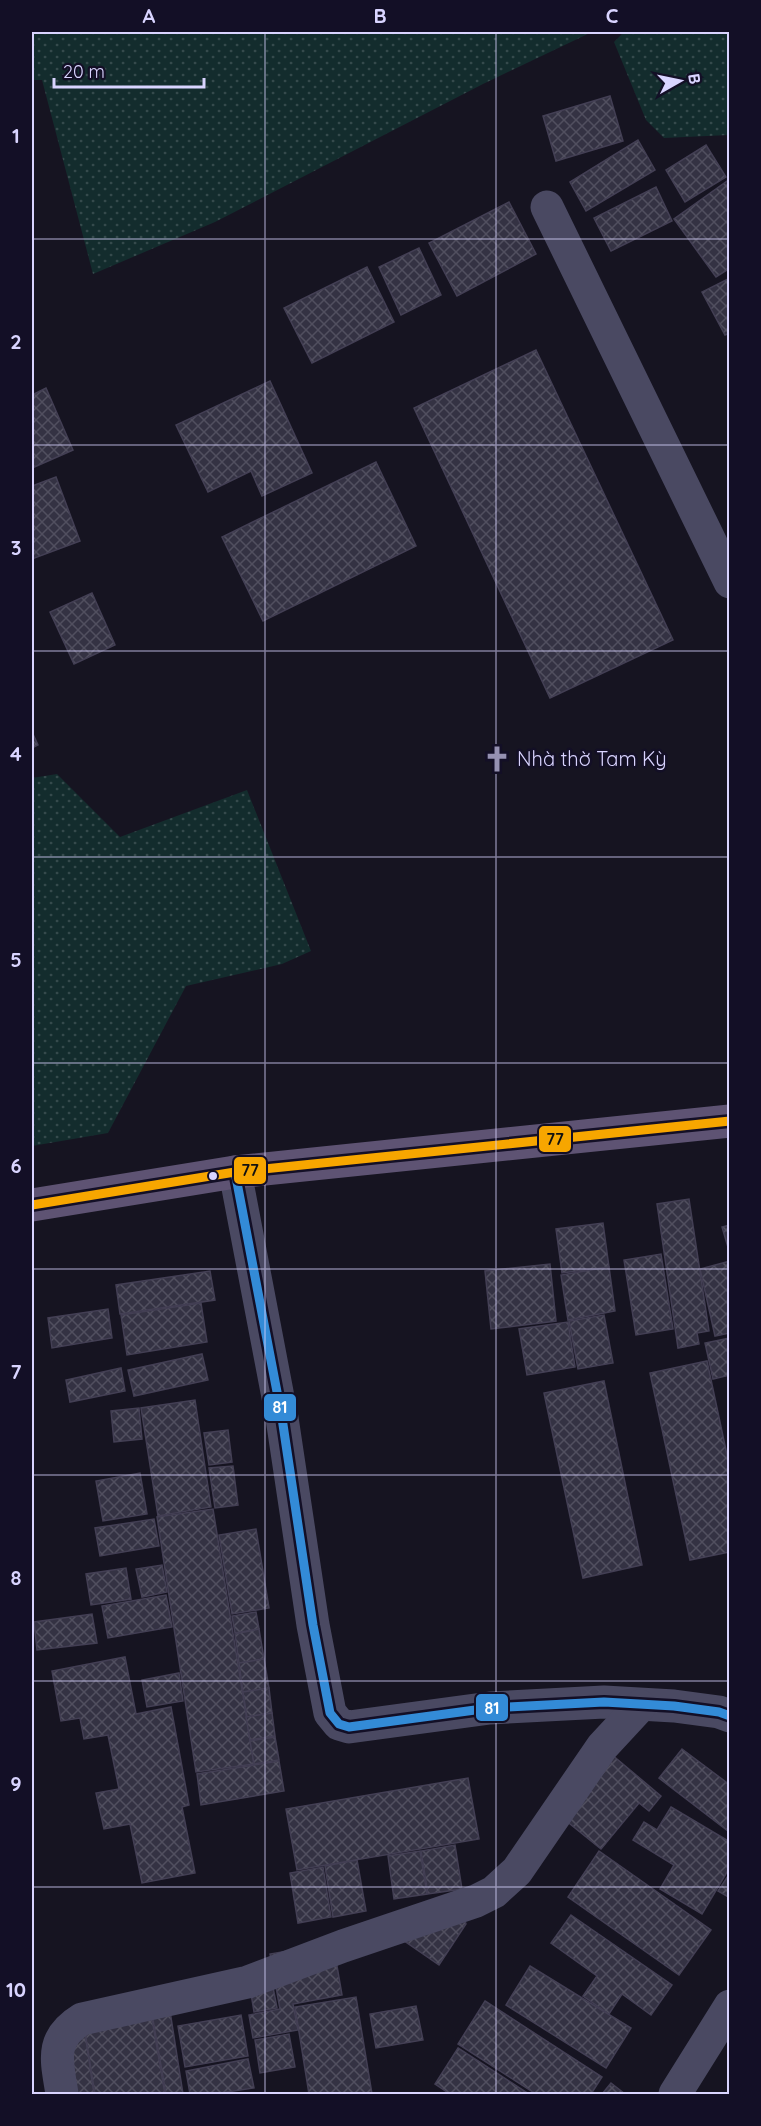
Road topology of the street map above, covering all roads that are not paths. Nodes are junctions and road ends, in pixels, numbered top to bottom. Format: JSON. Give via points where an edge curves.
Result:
{"nodes":[{"id":1,"x":547,"y":207,"type":"dead end"},
{"id":2,"x":729,"y":582,"type":"edge"},
{"id":3,"x":729,"y":1121,"type":"edge"},
{"id":4,"x":235,"y":1172,"type":"junction"},
{"id":5,"x":32,"y":1205,"type":"edge"},
{"id":6,"x":640,"y":1706,"type":"junction"},
{"id":7,"x":729,"y":1716,"type":"edge"},
{"id":8,"x":729,"y":2006,"type":"edge"},
{"id":9,"x":62,"y":2094,"type":"edge"},
{"id":10,"x":675,"y":2094,"type":"edge"}],
"edges":[{"from":1,"to":2,"type":"street"},
{"from":3,"to":4,"type":"main road"},
{"from":4,"to":5,"type":"main road"},
{"from":4,"to":6,"type":"street","via":[[282,1418],[330,1713],[339,1724],[349,1727],[490,1708],[604,1702]]},
{"from":6,"to":7,"type":"street","via":[[674,1706]]},
{"from":6,"to":9,"type":"street","via":[[602,1748],[517,1871],[494,1892],[248,1982],[81,2019],[69,2026],[56,2053]]},
{"from":8,"to":10,"type":"street"}]}
